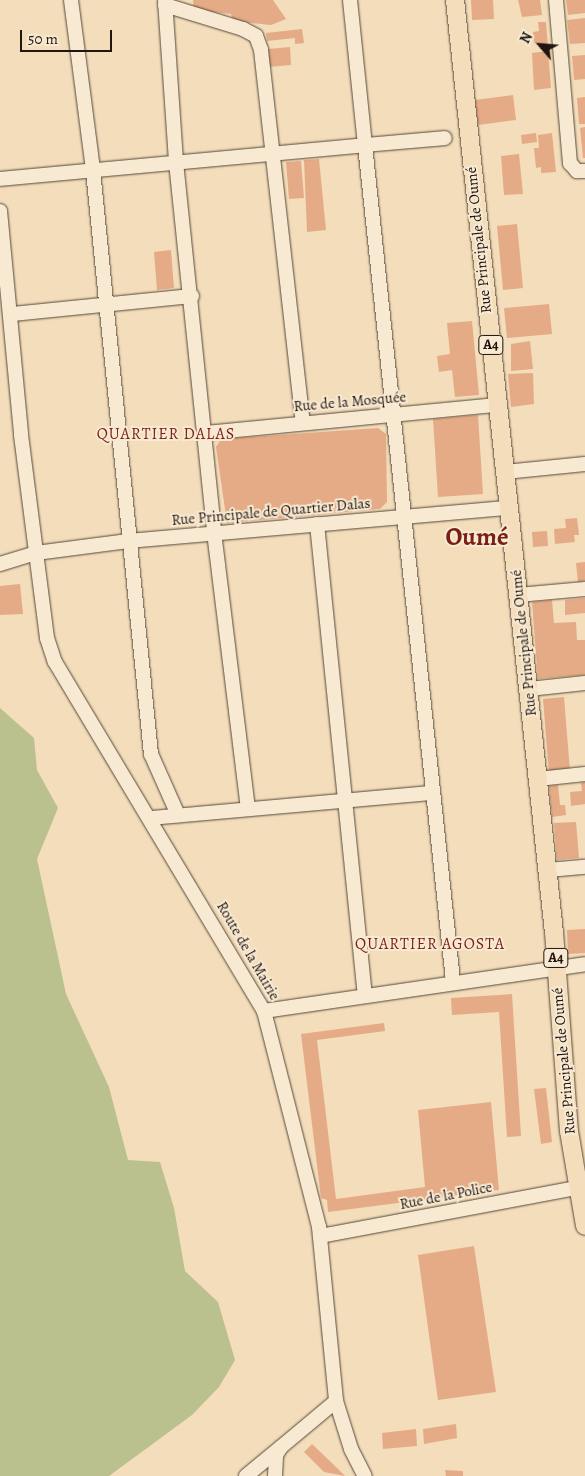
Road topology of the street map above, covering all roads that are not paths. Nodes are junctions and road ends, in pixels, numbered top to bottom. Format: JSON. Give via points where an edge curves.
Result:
{"nodes":[{"id":1,"x":71,"y":0,"type":"edge"},
{"id":2,"x":350,"y":0,"type":"edge"},
{"id":3,"x":455,"y":0,"type":"edge"},
{"id":4,"x":556,"y":0,"type":"edge"},
{"id":5,"x":165,"y":2,"type":"edge"},
{"id":6,"x":445,"y":138,"type":"dead end"},
{"id":7,"x":365,"y":145,"type":"junction"},
{"id":8,"x":274,"y":152,"type":"junction"},
{"id":9,"x":176,"y":162,"type":"junction"},
{"id":10,"x":93,"y":170,"type":"junction"},
{"id":11,"x":585,"y":171,"type":"edge"},
{"id":12,"x":0,"y":179,"type":"edge"},
{"id":13,"x":0,"y":211,"type":"edge"},
{"id":14,"x":192,"y":296,"type":"junction"},
{"id":15,"x":106,"y":305,"type":"junction"},
{"id":16,"x":12,"y":314,"type":"junction"},
{"id":17,"x":498,"y":405,"type":"junction"},
{"id":18,"x":394,"y":414,"type":"junction"},
{"id":19,"x":303,"y":422,"type":"junction"},
{"id":20,"x":205,"y":433,"type":"junction"},
{"id":21,"x":585,"y":464,"type":"edge"},
{"id":22,"x":505,"y":472,"type":"junction"},
{"id":23,"x":509,"y":508,"type":"junction"},
{"id":24,"x":406,"y":517,"type":"junction"},
{"id":25,"x":317,"y":524,"type":"junction"},
{"id":26,"x":214,"y":532,"type":"junction"},
{"id":27,"x":128,"y":541,"type":"junction"},
{"id":28,"x":36,"y":553,"type":"junction"},
{"id":29,"x":0,"y":564,"type":"edge"},
{"id":30,"x":585,"y":589,"type":"edge"},
{"id":31,"x":518,"y":595,"type":"junction"},
{"id":32,"x":585,"y":683,"type":"edge"},
{"id":33,"x":529,"y":689,"type":"junction"},
{"id":34,"x":585,"y":774,"type":"edge"},
{"id":35,"x":538,"y":779,"type":"junction"},
{"id":36,"x":432,"y":792,"type":"junction"},
{"id":37,"x":345,"y":798,"type":"junction"},
{"id":38,"x":248,"y":807,"type":"junction"},
{"id":39,"x":178,"y":814,"type":"junction"},
{"id":40,"x":151,"y":818,"type":"junction"},
{"id":41,"x":585,"y":867,"type":"edge"},
{"id":42,"x":548,"y":870,"type":"junction"},
{"id":43,"x":585,"y":964,"type":"edge"},
{"id":44,"x":556,"y":968,"type":"junction"},
{"id":45,"x":452,"y":981,"type":"junction"},
{"id":46,"x":365,"y":994,"type":"junction"},
{"id":47,"x":264,"y":1011,"type":"junction"},
{"id":48,"x":577,"y":1188,"type":"junction"},
{"id":49,"x":585,"y":1226,"type":"edge"},
{"id":50,"x":320,"y":1236,"type":"junction"},
{"id":51,"x":336,"y":1401,"type":"junction"},
{"id":52,"x":281,"y":1447,"type":"junction"},
{"id":53,"x":274,"y":1474,"type":"edge"},
{"id":54,"x":246,"y":1476,"type":"edge"},
{"id":55,"x":365,"y":1476,"type":"edge"}],
"edges":[{"from":1,"to":10,"type":"street"},
{"from":2,"to":7,"type":"street"},
{"from":3,"to":17,"type":"main road","name":"Rue Principale de Oumé","number":"A4"},
{"from":4,"to":11,"type":"street","via":[[570,163],[577,171]]},
{"from":5,"to":8,"type":"street","via":[[256,36],[261,50]]},
{"from":5,"to":9,"type":"street"},
{"from":6,"to":7,"type":"street"},
{"from":7,"to":8,"type":"street"},
{"from":7,"to":18,"type":"street"},
{"from":8,"to":9,"type":"street"},
{"from":8,"to":19,"type":"street"},
{"from":9,"to":10,"type":"street"},
{"from":9,"to":14,"type":"street"},
{"from":10,"to":12,"type":"street"},
{"from":10,"to":15,"type":"street"},
{"from":13,"to":16,"type":"street","name":"Route de la Mairie"},
{"from":14,"to":15,"type":"street"},
{"from":14,"to":20,"type":"street"},
{"from":15,"to":16,"type":"street"},
{"from":15,"to":27,"type":"street"},
{"from":16,"to":28,"type":"street","name":"Route de la Mairie","via":[[21,435]]},
{"from":17,"to":18,"type":"street","name":"Rue de la Mosquée"},
{"from":17,"to":22,"type":"main road","name":"Rue Principale de Oumé","number":"A4"},
{"from":18,"to":19,"type":"street","name":"Rue de la Mosquée"},
{"from":18,"to":24,"type":"street"},
{"from":19,"to":20,"type":"street","name":"Rue de la Mosquée"},
{"from":20,"to":26,"type":"street"},
{"from":21,"to":22,"type":"street"},
{"from":22,"to":23,"type":"main road","name":"Rue Principale de Oumé","number":"A4"},
{"from":23,"to":24,"type":"street","name":"Rue Principale de Quartier Dalas"},
{"from":23,"to":31,"type":"main road","name":"Rue Principale de Oumé","number":"A4"},
{"from":24,"to":25,"type":"street","name":"Rue Principale de Quartier Dalas"},
{"from":24,"to":36,"type":"street"},
{"from":25,"to":26,"type":"street","name":"Rue Principale de Quartier Dalas"},
{"from":25,"to":37,"type":"street"},
{"from":26,"to":27,"type":"street","name":"Rue Principale de Quartier Dalas"},
{"from":26,"to":38,"type":"street"},
{"from":27,"to":28,"type":"street","name":"Rue Principale de Quartier Dalas"},
{"from":27,"to":39,"type":"street","via":[[151,754]]},
{"from":28,"to":29,"type":"street","name":"Rue Principale de Quartier Dalas"},
{"from":28,"to":40,"type":"street","name":"Route de la Mairie","via":[[47,638],[55,662]]},
{"from":30,"to":31,"type":"street"},
{"from":31,"to":33,"type":"main road","name":"Rue Principale de Oumé","number":"A4"},
{"from":32,"to":33,"type":"street"},
{"from":33,"to":35,"type":"main road","name":"Rue Principale de Oumé","number":"A4"},
{"from":34,"to":35,"type":"street"},
{"from":35,"to":42,"type":"main road","name":"Rue Principale de Oumé","number":"A4"},
{"from":36,"to":37,"type":"street"},
{"from":36,"to":45,"type":"street"},
{"from":37,"to":38,"type":"street"},
{"from":37,"to":46,"type":"street"},
{"from":38,"to":39,"type":"street"},
{"from":39,"to":40,"type":"street"},
{"from":40,"to":47,"type":"street","name":"Route de la Mairie"},
{"from":41,"to":42,"type":"street"},
{"from":42,"to":44,"type":"main road","name":"Rue Principale de Oumé","number":"A4"},
{"from":43,"to":44,"type":"street"},
{"from":44,"to":45,"type":"street"},
{"from":44,"to":48,"type":"main road","name":"Rue Principale de Oumé","number":"A4"},
{"from":45,"to":46,"type":"street"},
{"from":46,"to":47,"type":"street"},
{"from":47,"to":50,"type":"street","name":"Route de la Mairie"},
{"from":48,"to":49,"type":"main road","name":"Rue Principale de Oumé","number":"A4"},
{"from":48,"to":50,"type":"street","name":"Rue de la Police"},
{"from":50,"to":51,"type":"street","name":"Route de la Mairie"},
{"from":51,"to":52,"type":"street"},
{"from":51,"to":55,"type":"street","name":"Route de la Mairie","via":[[351,1449]]},
{"from":52,"to":53,"type":"street"},
{"from":52,"to":54,"type":"street"}]}
